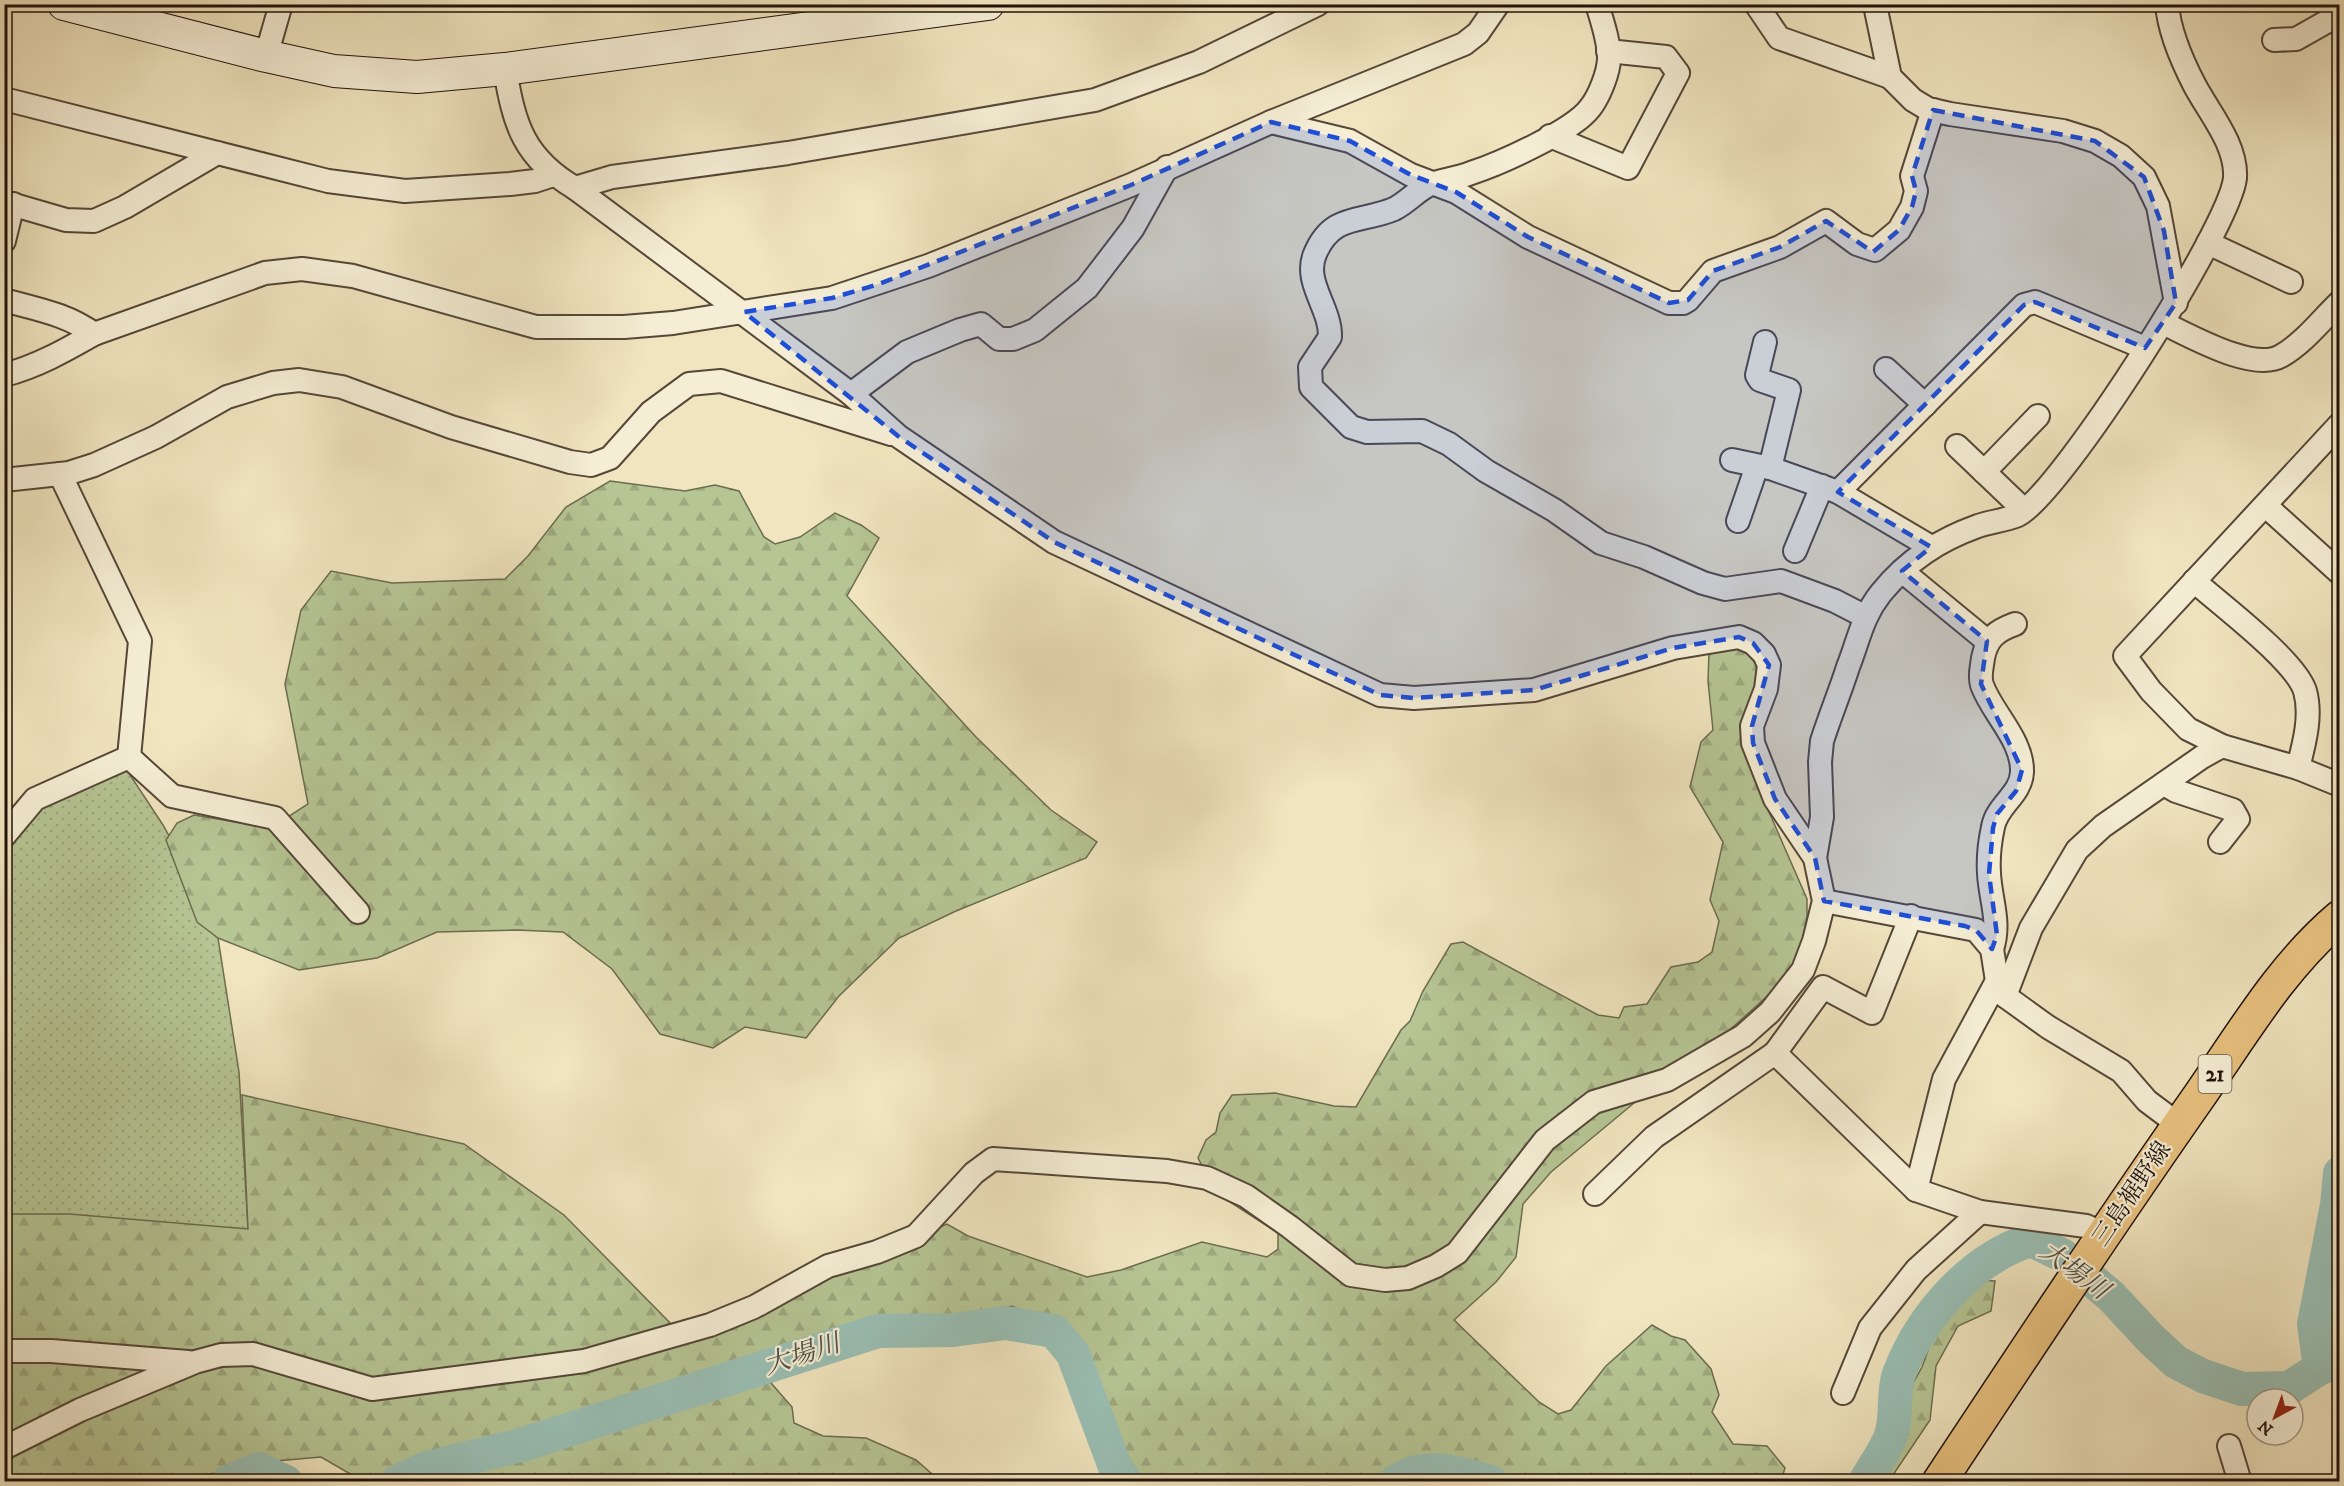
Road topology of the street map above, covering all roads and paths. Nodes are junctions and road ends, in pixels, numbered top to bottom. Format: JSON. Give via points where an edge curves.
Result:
{"nodes":[{"id":1,"x":64,"y":4,"type":"edge"},
{"id":2,"x":281,"y":4,"type":"edge"},
{"id":3,"x":988,"y":4,"type":"edge"},
{"id":4,"x":1318,"y":4,"type":"edge"},
{"id":5,"x":1498,"y":4,"type":"edge"},
{"id":6,"x":1597,"y":4,"type":"edge"},
{"id":7,"x":1756,"y":4,"type":"edge"},
{"id":8,"x":2167,"y":4,"type":"edge"},
{"id":9,"x":1875,"y":5,"type":"edge"},
{"id":10,"x":900,"y":10,"type":"edge"},
{"id":11,"x":2335,"y":15,"type":"edge"},
{"id":12,"x":2274,"y":40,"type":"dead end"},
{"id":13,"x":1608,"y":51,"type":"junction"},
{"id":14,"x":266,"y":56,"type":"junction"},
{"id":15,"x":505,"y":69,"type":"junction"},
{"id":16,"x":1890,"y":77,"type":"junction"},
{"id":17,"x":4,"y":99,"type":"edge"},
{"id":18,"x":1933,"y":110,"type":"junction"},
{"id":19,"x":1271,"y":122,"type":"junction"},
{"id":20,"x":1551,"y":136,"type":"junction"},
{"id":21,"x":217,"y":153,"type":"junction"},
{"id":22,"x":1167,"y":167,"type":"junction"},
{"id":23,"x":553,"y":175,"type":"junction"},
{"id":24,"x":1431,"y":184,"type":"junction"},
{"id":25,"x":575,"y":188,"type":"junction"},
{"id":26,"x":9,"y":203,"type":"edge"},
{"id":27,"x":4,"y":241,"type":"edge"},
{"id":28,"x":2208,"y":243,"type":"junction"},
{"id":29,"x":2291,"y":282,"type":"dead end"},
{"id":30,"x":4,"y":300,"type":"edge"},
{"id":31,"x":2340,"y":302,"type":"edge"},
{"id":32,"x":2176,"y":303,"type":"junction"},
{"id":33,"x":744,"y":312,"type":"junction"},
{"id":34,"x":2163,"y":323,"type":"junction"},
{"id":35,"x":94,"y":334,"type":"junction"},
{"id":36,"x":1765,"y":342,"type":"dead end"},
{"id":37,"x":2145,"y":348,"type":"junction"},
{"id":38,"x":1886,"y":369,"type":"dead end"},
{"id":39,"x":4,"y":375,"type":"edge"},
{"id":40,"x":851,"y":394,"type":"junction"},
{"id":41,"x":1925,"y":405,"type":"junction"},
{"id":42,"x":2038,"y":416,"type":"dead end"},
{"id":43,"x":2339,"y":426,"type":"edge"},
{"id":44,"x":898,"y":436,"type":"junction"},
{"id":45,"x":1957,"y":446,"type":"dead end"},
{"id":46,"x":1732,"y":460,"type":"dead end"},
{"id":47,"x":1763,"y":467,"type":"junction"},
{"id":48,"x":1984,"y":472,"type":"junction"},
{"id":49,"x":60,"y":474,"type":"junction"},
{"id":50,"x":4,"y":480,"type":"edge"},
{"id":51,"x":1829,"y":489,"type":"junction"},
{"id":52,"x":2266,"y":506,"type":"junction"},
{"id":53,"x":2024,"y":510,"type":"junction"},
{"id":54,"x":1738,"y":521,"type":"dead end"},
{"id":55,"x":1625,"y":534,"type":"dead end"},
{"id":56,"x":1931,"y":547,"type":"junction"},
{"id":57,"x":1795,"y":551,"type":"dead end"},
{"id":58,"x":1644,"y":557,"type":"junction"},
{"id":59,"x":1902,"y":571,"type":"junction"},
{"id":60,"x":2340,"y":573,"type":"edge"},
{"id":61,"x":2194,"y":581,"type":"junction"},
{"id":62,"x":1864,"y":616,"type":"junction"},
{"id":63,"x":2015,"y":624,"type":"dead end"},
{"id":64,"x":1988,"y":641,"type":"junction"},
{"id":65,"x":2222,"y":746,"type":"junction"},
{"id":66,"x":129,"y":757,"type":"junction"},
{"id":67,"x":2298,"y":768,"type":"junction"},
{"id":68,"x":2164,"y":783,"type":"junction"},
{"id":69,"x":2340,"y":785,"type":"edge"},
{"id":70,"x":4,"y":836,"type":"edge"},
{"id":71,"x":2220,"y":842,"type":"dead end"},
{"id":72,"x":1815,"y":858,"type":"junction"},
{"id":73,"x":1824,"y":901,"type":"junction"},
{"id":74,"x":358,"y":912,"type":"dead end"},
{"id":75,"x":1911,"y":916,"type":"junction"},
{"id":76,"x":2340,"y":917,"type":"edge"},
{"id":77,"x":1992,"y":949,"type":"junction"},
{"id":78,"x":1800,"y":974,"type":"junction"},
{"id":79,"x":1823,"y":987,"type":"junction"},
{"id":80,"x":2001,"y":988,"type":"junction"},
{"id":81,"x":1776,"y":1053,"type":"junction"},
{"id":82,"x":2179,"y":1125,"type":"junction"},
{"id":83,"x":1916,"y":1190,"type":"junction"},
{"id":84,"x":1595,"y":1194,"type":"dead end"},
{"id":85,"x":1980,"y":1212,"type":"junction"},
{"id":86,"x":2103,"y":1237,"type":"junction"},
{"id":87,"x":4,"y":1351,"type":"edge"},
{"id":88,"x":195,"y":1362,"type":"junction"},
{"id":89,"x":1843,"y":1393,"type":"dead end"},
{"id":90,"x":2229,"y":1446,"type":"dead end"},
{"id":91,"x":4,"y":1448,"type":"edge"},
{"id":92,"x":1939,"y":1482,"type":"edge"},
{"id":93,"x":2240,"y":1482,"type":"edge"}],
"edges":[{"from":1,"to":14,"type":"street"},
{"from":2,"to":14,"type":"street"},
{"from":3,"to":10,"type":"street"},
{"from":4,"to":25,"type":"street","via":[[1198,62],[1095,100],[788,153],[612,177]]},
{"from":5,"to":19,"type":"street","via":[[1478,33],[1464,44]]},
{"from":6,"to":13,"type":"street"},
{"from":7,"to":16,"type":"street","via":[[1779,38]]},
{"from":8,"to":28,"type":"street","via":[[2194,84],[2231,150],[2235,177],[2227,208]]},
{"from":9,"to":16,"type":"street"},
{"from":10,"to":15,"type":"street"},
{"from":11,"to":12,"type":"street","via":[[2296,39]]},
{"from":13,"to":20,"type":"street","via":[[1600,90],[1590,109]]},
{"from":13,"to":20,"type":"street","via":[[1665,57],[1678,73],[1628,168]]},
{"from":14,"to":15,"type":"street","via":[[375,76],[417,77]]},
{"from":15,"to":23,"type":"street","via":[[518,130]]},
{"from":16,"to":18,"type":"street","via":[[1913,100]]},
{"from":17,"to":21,"type":"street"},
{"from":18,"to":24,"type":"street","via":[[1912,176],[1916,191],[1912,207],[1899,230],[1875,250],[1857,244],[1826,221],[1780,247],[1713,271],[1683,303],[1669,303],[1537,241],[1456,192]]},
{"from":18,"to":32,"type":"street","via":[[2063,131],[2095,141],[2121,156],[2144,177],[2158,206]]},
{"from":19,"to":22,"type":"street"},
{"from":19,"to":24,"type":"street","via":[[1350,141]]},
{"from":20,"to":24,"type":"street","via":[[1479,170]]},
{"from":21,"to":23,"type":"street","via":[[328,181],[405,191],[518,183]]},
{"from":21,"to":26,"type":"street","via":[[94,221],[66,220]]},
{"from":22,"to":33,"type":"street","via":[[1131,185],[879,284],[832,298]]},
{"from":22,"to":40,"type":"street","via":[[1133,228],[1087,288],[1035,330],[1013,339],[999,339],[981,324],[960,330],[907,352]]},
{"from":23,"to":25,"type":"street"},
{"from":24,"to":58,"type":"street","via":[[1393,209],[1348,220],[1322,240],[1314,255],[1313,279],[1326,312],[1330,337],[1310,367],[1311,387],[1351,427],[1367,432],[1422,431],[1449,444],[1601,543]]},
{"from":25,"to":33,"type":"street"},
{"from":26,"to":27,"type":"street"},
{"from":28,"to":29,"type":"street"},
{"from":28,"to":32,"type":"street"},
{"from":30,"to":35,"type":"street","via":[[78,322]]},
{"from":31,"to":34,"type":"street","via":[[2300,343],[2279,357],[2259,361],[2218,348]]},
{"from":32,"to":34,"type":"street"},
{"from":33,"to":35,"type":"street","via":[[624,327],[536,327],[353,276],[302,269],[265,273]]},
{"from":33,"to":40,"type":"street"},
{"from":34,"to":37,"type":"street"},
{"from":35,"to":39,"type":"street","via":[[21,371]]},
{"from":36,"to":47,"type":"street","via":[[1757,375],[1760,380],[1789,390]]},
{"from":37,"to":41,"type":"street","via":[[2030,302]]},
{"from":37,"to":53,"type":"street","via":[[2043,493]]},
{"from":38,"to":41,"type":"street"},
{"from":40,"to":44,"type":"street"},
{"from":41,"to":51,"type":"street"},
{"from":42,"to":48,"type":"street"},
{"from":43,"to":52,"type":"street"},
{"from":44,"to":49,"type":"street","via":[[721,381],[689,384],[651,412],[610,458],[591,465],[451,427],[342,387],[299,380],[273,383],[227,397],[122,454]]},
{"from":44,"to":72,"type":"street","via":[[1054,542],[1380,695],[1414,698],[1534,690],[1673,648],[1739,637],[1764,654],[1769,665],[1766,689],[1752,726],[1753,743],[1775,799]]},
{"from":45,"to":48,"type":"street"},
{"from":46,"to":47,"type":"street"},
{"from":47,"to":51,"type":"street"},
{"from":47,"to":54,"type":"street"},
{"from":48,"to":53,"type":"street"},
{"from":49,"to":50,"type":"street"},
{"from":49,"to":66,"type":"street","via":[[140,641]]},
{"from":51,"to":56,"type":"street"},
{"from":51,"to":57,"type":"street"},
{"from":52,"to":60,"type":"street"},
{"from":52,"to":61,"type":"street"},
{"from":53,"to":56,"type":"street","via":[[1945,538]]},
{"from":55,"to":58,"type":"street","via":[[1647,548]]},
{"from":56,"to":59,"type":"street"},
{"from":58,"to":62,"type":"street","via":[[1725,589],[1773,582],[1792,584]]},
{"from":59,"to":62,"type":"street"},
{"from":59,"to":64,"type":"street"},
{"from":61,"to":65,"type":"street","via":[[2126,656],[2174,716],[2188,729]]},
{"from":61,"to":67,"type":"street","via":[[2299,678],[2308,707],[2306,739]]},
{"from":62,"to":72,"type":"street","via":[[1822,741],[1822,817]]},
{"from":63,"to":64,"type":"street","via":[[2003,628]]},
{"from":64,"to":77,"type":"street","via":[[1982,684],[2007,728],[2022,770],[2016,791],[1997,814],[1993,828],[1989,874],[1997,935]]},
{"from":65,"to":67,"type":"street"},
{"from":65,"to":68,"type":"street"},
{"from":66,"to":70,"type":"street","via":[[35,799]]},
{"from":66,"to":74,"type":"street","via":[[172,796],[275,818]]},
{"from":67,"to":69,"type":"street"},
{"from":68,"to":71,"type":"street","via":[[2237,814],[2238,819]]},
{"from":68,"to":80,"type":"street","via":[[2103,826],[2077,850]]},
{"from":72,"to":73,"type":"street"},
{"from":73,"to":75,"type":"street"},
{"from":73,"to":78,"type":"street"},
{"from":75,"to":77,"type":"street","via":[[1976,930]]},
{"from":75,"to":79,"type":"street","via":[[1872,1013]]},
{"from":76,"to":82,"type":"main road","name":"三島裾野線","number":"21","via":[[2291,965]]},
{"from":77,"to":80,"type":"street"},
{"from":78,"to":79,"type":"street"},
{"from":78,"to":88,"type":"street","via":[[1770,1012],[1743,1036],[1667,1080],[1594,1102],[1545,1140],[1457,1253],[1408,1278],[1384,1280],[1351,1275],[1246,1196],[1208,1178],[1167,1171],[993,1159],[974,1173],[916,1236],[828,1266],[754,1307],[710,1325],[584,1361],[372,1389],[253,1354],[221,1355]]},
{"from":79,"to":81,"type":"street"},
{"from":80,"to":82,"type":"street","via":[[2048,1027],[2121,1071],[2147,1101]]},
{"from":80,"to":83,"type":"street","via":[[1944,1079]]},
{"from":81,"to":83,"type":"street"},
{"from":81,"to":84,"type":"street","via":[[1654,1137]]},
{"from":82,"to":86,"type":"main road","name":"三島裾野線","number":"21"},
{"from":83,"to":85,"type":"street"},
{"from":85,"to":86,"type":"street","via":[[2086,1226]]},
{"from":85,"to":89,"type":"street","via":[[1917,1270],[1870,1328]]},
{"from":86,"to":92,"type":"main road","name":"三島裾野線","number":"21"},
{"from":87,"to":88,"type":"street"},
{"from":88,"to":91,"type":"street","via":[[80,1410]]},
{"from":90,"to":93,"type":"street"}]}
